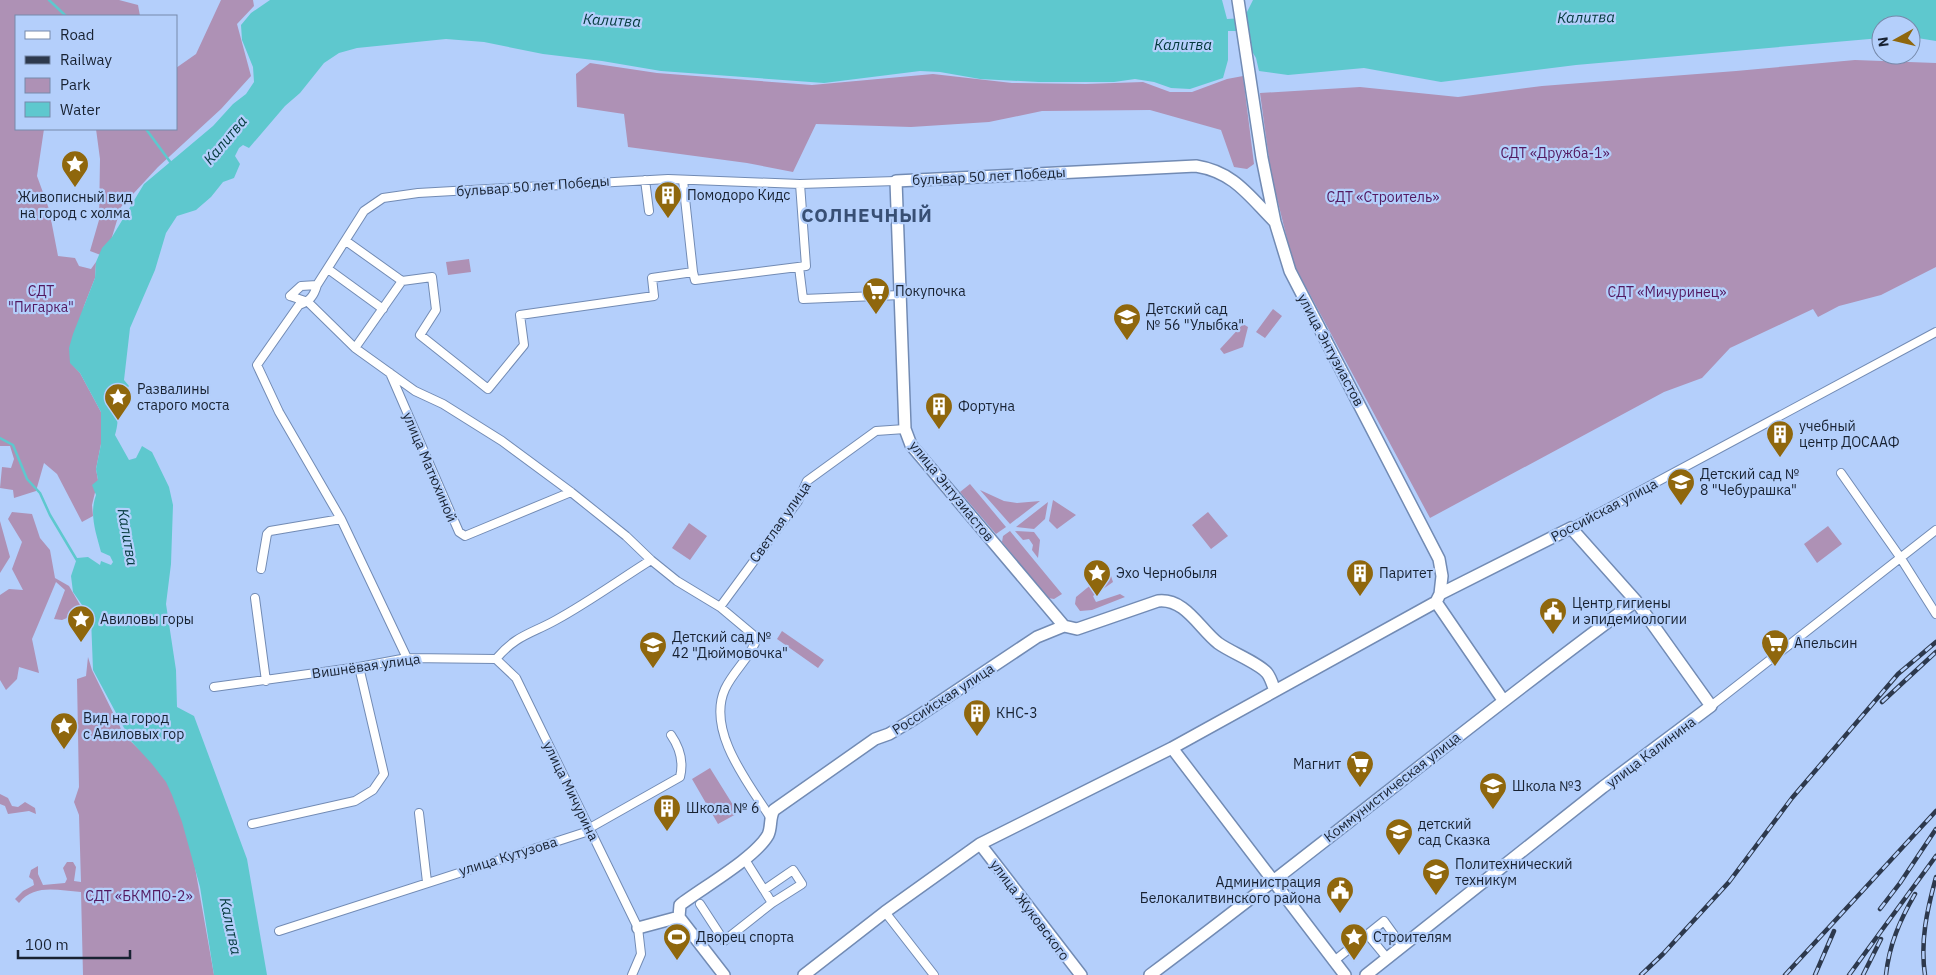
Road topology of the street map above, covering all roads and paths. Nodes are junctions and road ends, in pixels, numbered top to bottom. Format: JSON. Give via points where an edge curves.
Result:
{"nodes":[{"id":1,"x":1238,"y":0,"type":"edge"},
{"id":2,"x":645,"y":180,"type":"junction"},
{"id":3,"x":683,"y":180,"type":"junction"},
{"id":4,"x":896,"y":181,"type":"junction"},
{"id":5,"x":800,"y":184,"type":"junction"},
{"id":6,"x":649,"y":211,"type":"dead end"},
{"id":7,"x":1275,"y":222,"type":"junction"},
{"id":8,"x":346,"y":241,"type":"junction"},
{"id":9,"x":799,"y":267,"type":"junction"},
{"id":10,"x":328,"y":269,"type":"junction"},
{"id":11,"x":694,"y":276,"type":"junction"},
{"id":12,"x":402,"y":281,"type":"junction"},
{"id":13,"x":317,"y":285,"type":"junction"},
{"id":14,"x":901,"y":295,"type":"junction"},
{"id":15,"x":308,"y":302,"type":"junction"},
{"id":16,"x":383,"y":309,"type":"junction"},
{"id":17,"x":1936,"y":332,"type":"edge"},
{"id":18,"x":355,"y":348,"type":"junction"},
{"id":19,"x":390,"y":373,"type":"junction"},
{"id":20,"x":905,"y":429,"type":"junction"},
{"id":21,"x":1841,"y":473,"type":"dead end"},
{"id":22,"x":571,"y":492,"type":"junction"},
{"id":23,"x":341,"y":519,"type":"junction"},
{"id":24,"x":1571,"y":528,"type":"junction"},
{"id":25,"x":1936,"y":530,"type":"edge"},
{"id":26,"x":1900,"y":557,"type":"junction"},
{"id":27,"x":651,"y":560,"type":"junction"},
{"id":28,"x":262,"y":569,"type":"dead end"},
{"id":29,"x":255,"y":598,"type":"dead end"},
{"id":30,"x":1438,"y":598,"type":"junction"},
{"id":31,"x":1636,"y":602,"type":"junction"},
{"id":32,"x":720,"y":607,"type":"junction"},
{"id":33,"x":1936,"y":614,"type":"edge"},
{"id":34,"x":1064,"y":626,"type":"junction"},
{"id":35,"x":407,"y":658,"type":"junction"},
{"id":36,"x":496,"y":659,"type":"junction"},
{"id":37,"x":359,"y":667,"type":"junction"},
{"id":38,"x":266,"y":681,"type":"junction"},
{"id":39,"x":214,"y":687,"type":"dead end"},
{"id":40,"x":1275,"y":691,"type":"junction"},
{"id":41,"x":1503,"y":700,"type":"junction"},
{"id":42,"x":1711,"y":706,"type":"junction"},
{"id":43,"x":671,"y":735,"type":"dead end"},
{"id":44,"x":1172,"y":748,"type":"junction"},
{"id":45,"x":419,"y":813,"type":"dead end"},
{"id":46,"x":770,"y":817,"type":"junction"},
{"id":47,"x":252,"y":824,"type":"dead end"},
{"id":48,"x":589,"y":830,"type":"junction"},
{"id":49,"x":980,"y":844,"type":"junction"},
{"id":50,"x":742,"y":861,"type":"junction"},
{"id":51,"x":1275,"y":880,"type":"junction"},
{"id":52,"x":427,"y":882,"type":"junction"},
{"id":53,"x":764,"y":890,"type":"junction"},
{"id":54,"x":772,"y":903,"type":"junction"},
{"id":55,"x":700,"y":904,"type":"dead end"},
{"id":56,"x":885,"y":912,"type":"junction"},
{"id":57,"x":678,"y":916,"type":"junction"},
{"id":58,"x":638,"y":928,"type":"junction"},
{"id":59,"x":279,"y":931,"type":"dead end"},
{"id":60,"x":1368,"y":935,"type":"junction"},
{"id":61,"x":1402,"y":946,"type":"junction"},
{"id":62,"x":1387,"y":958,"type":"junction"},
{"id":63,"x":1334,"y":961,"type":"junction"},
{"id":64,"x":632,"y":975,"type":"edge"},
{"id":65,"x":724,"y":975,"type":"edge"},
{"id":66,"x":804,"y":975,"type":"edge"},
{"id":67,"x":934,"y":975,"type":"edge"},
{"id":68,"x":1081,"y":975,"type":"edge"},
{"id":69,"x":1150,"y":975,"type":"edge"},
{"id":70,"x":1345,"y":975,"type":"edge"},
{"id":71,"x":1366,"y":975,"type":"edge"}],
"edges":[{"from":1,"to":7,"type":"street","name":"улица Энтузиастов"},
{"from":2,"to":3,"type":"street","name":"бульвар 50 лет Победы"},
{"from":2,"to":6,"type":"street"},
{"from":2,"to":8,"type":"street","name":"бульвар 50 лет Победы","via":[[418,193],[383,198],[364,211]]},
{"from":3,"to":5,"type":"street","name":"бульвар 50 лет Победы"},
{"from":3,"to":11,"type":"street"},
{"from":4,"to":5,"type":"street","name":"бульвар 50 лет Победы"},
{"from":4,"to":7,"type":"street","name":"бульвар 50 лет Победы","via":[[1196,166],[1214,169],[1231,178]]},
{"from":4,"to":14,"type":"street","name":"улица Энтузиастов"},
{"from":5,"to":9,"type":"street","via":[[806,266]]},
{"from":7,"to":30,"type":"street","name":"улица Энтузиастов","via":[[1290,271],[1439,559],[1442,576]]},
{"from":8,"to":10,"type":"street"},
{"from":8,"to":12,"type":"street"},
{"from":9,"to":11,"type":"street"},
{"from":9,"to":14,"type":"street","via":[[803,299]]},
{"from":10,"to":13,"type":"street"},
{"from":10,"to":16,"type":"street"},
{"from":11,"to":12,"type":"street","via":[[652,278],[654,296],[520,315],[524,345],[488,389],[420,335],[436,310],[432,277]]},
{"from":12,"to":16,"type":"street"},
{"from":13,"to":15,"type":"street"},
{"from":13,"to":15,"type":"street","via":[[300,286],[290,296]]},
{"from":14,"to":20,"type":"street","name":"улица Энтузиастов"},
{"from":15,"to":18,"type":"street"},
{"from":15,"to":23,"type":"street","via":[[299,305],[257,365],[279,412]]},
{"from":16,"to":18,"type":"street"},
{"from":17,"to":24,"type":"street","name":"Российская улица"},
{"from":18,"to":19,"type":"street"},
{"from":19,"to":22,"type":"street","via":[[502,441]]},
{"from":19,"to":22,"type":"street","name":"улица Матюхиной","via":[[459,532],[465,536]]},
{"from":20,"to":32,"type":"street","name":"Светлая улица","via":[[876,431],[807,481],[798,501]]},
{"from":20,"to":34,"type":"street","name":"улица Энтузиастов","via":[[911,444]]},
{"from":21,"to":26,"type":"street"},
{"from":22,"to":27,"type":"street"},
{"from":23,"to":28,"type":"street","via":[[270,531]]},
{"from":23,"to":35,"type":"street"},
{"from":24,"to":30,"type":"street","name":"Российская улица"},
{"from":24,"to":31,"type":"street"},
{"from":25,"to":26,"type":"street","name":"улица Калинина"},
{"from":26,"to":33,"type":"street"},
{"from":26,"to":42,"type":"street","name":"улица Калинина"},
{"from":27,"to":32,"type":"street","via":[[677,581]]},
{"from":27,"to":36,"type":"street","via":[[556,620],[524,634]]},
{"from":29,"to":38,"type":"street"},
{"from":30,"to":40,"type":"street","name":"Российская улица"},
{"from":30,"to":41,"type":"street"},
{"from":31,"to":41,"type":"street","name":"Коммунистическая улица"},
{"from":31,"to":42,"type":"street"},
{"from":32,"to":46,"type":"street","via":[[757,638],[752,652],[726,688],[720,704],[724,733],[734,761]]},
{"from":34,"to":40,"type":"street","name":"Российская улица","via":[[1077,629],[1147,604],[1170,601],[1186,610],[1204,632],[1267,673]]},
{"from":34,"to":46,"type":"street","name":"Российская улица","via":[[1038,636],[914,719],[875,739],[774,810]]},
{"from":35,"to":36,"type":"street","name":"Вишнёвая улица"},
{"from":35,"to":37,"type":"street","name":"Вишнёвая улица"},
{"from":36,"to":48,"type":"street","name":"улица Мичурина","via":[[516,678]]},
{"from":37,"to":38,"type":"street","name":"Вишнёвая улица"},
{"from":37,"to":47,"type":"street","via":[[384,774],[373,790],[355,801]]},
{"from":38,"to":39,"type":"street","name":"Вишнёвая улица"},
{"from":40,"to":44,"type":"street","name":"Российская улица"},
{"from":41,"to":51,"type":"street","name":"Коммунистическая улица"},
{"from":42,"to":61,"type":"street","name":"улица Калинина"},
{"from":43,"to":48,"type":"street","name":"улица Кутузова","via":[[681,757],[680,776]]},
{"from":44,"to":49,"type":"street","name":"Российская улица"},
{"from":44,"to":51,"type":"street"},
{"from":45,"to":52,"type":"street"},
{"from":46,"to":50,"type":"street","via":[[768,835]]},
{"from":48,"to":52,"type":"street","name":"улица Кутузова"},
{"from":48,"to":58,"type":"street","name":"улица Мичурина"},
{"from":49,"to":56,"type":"street","name":"Российская улица"},
{"from":49,"to":68,"type":"street","name":"улица Жуковского"},
{"from":50,"to":53,"type":"street","via":[[747,863]]},
{"from":50,"to":57,"type":"street","via":[[680,905]]},
{"from":51,"to":63,"type":"street"},
{"from":51,"to":69,"type":"street","name":"Коммунистическая улица"},
{"from":52,"to":59,"type":"street","name":"улица Кутузова"},
{"from":53,"to":54,"type":"street"},
{"from":53,"to":54,"type":"street","via":[[793,870],[802,884]]},
{"from":54,"to":55,"type":"street","via":[[724,941]]},
{"from":56,"to":66,"type":"street","name":"Российская улица"},
{"from":56,"to":67,"type":"street"},
{"from":57,"to":58,"type":"street"},
{"from":57,"to":65,"type":"street"},
{"from":58,"to":64,"type":"street","via":[[641,954]]},
{"from":60,"to":61,"type":"street","via":[[1384,922]]},
{"from":60,"to":62,"type":"street"},
{"from":60,"to":63,"type":"street"},
{"from":61,"to":62,"type":"street","name":"улица Калинина"},
{"from":62,"to":71,"type":"street","name":"улица Калинина"},
{"from":63,"to":70,"type":"street"}]}
